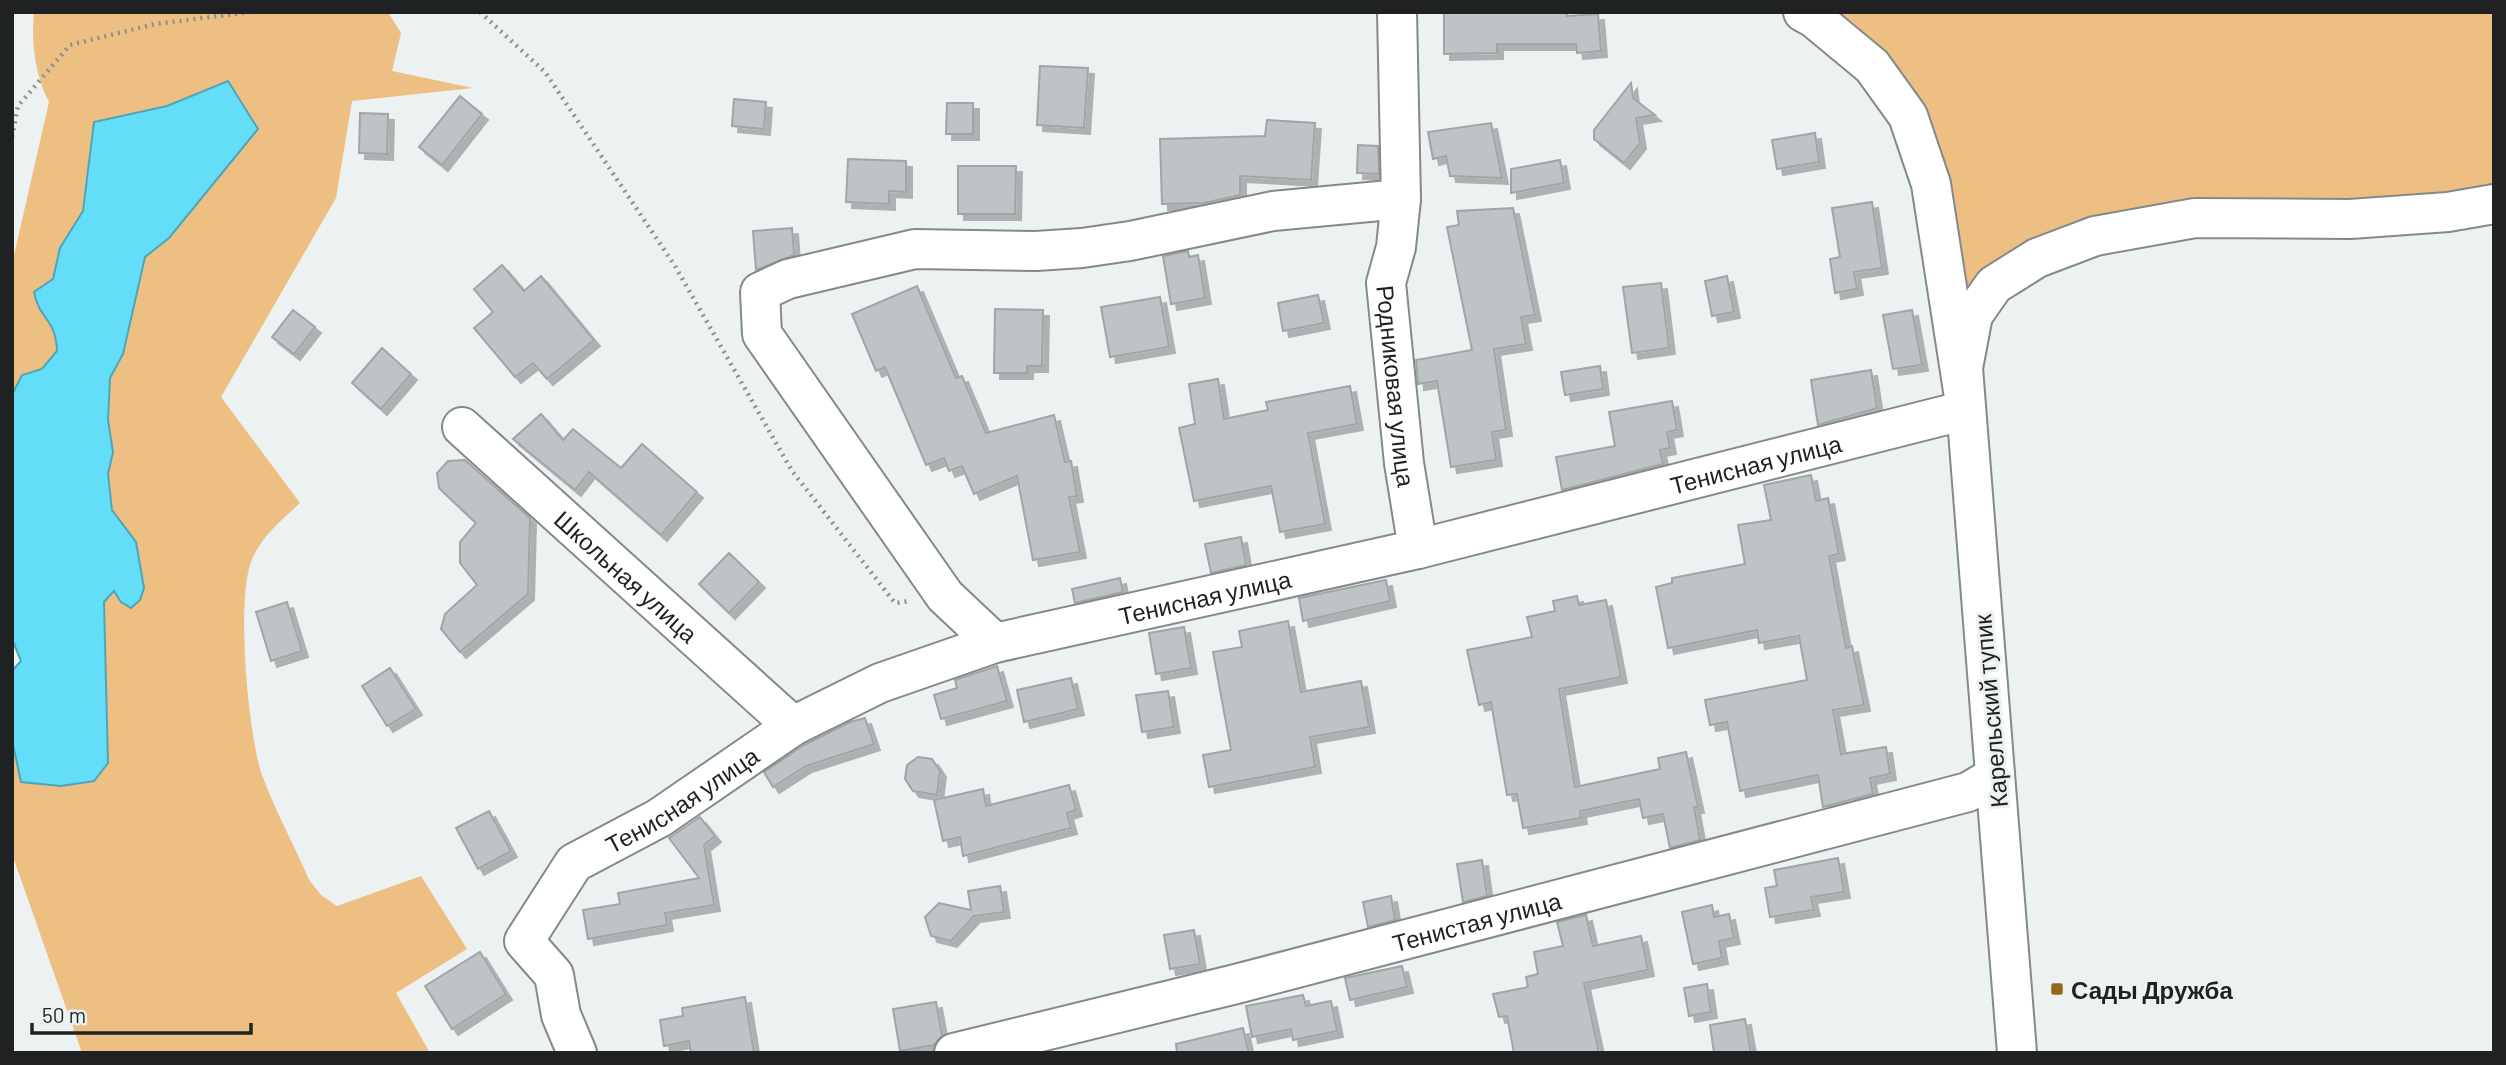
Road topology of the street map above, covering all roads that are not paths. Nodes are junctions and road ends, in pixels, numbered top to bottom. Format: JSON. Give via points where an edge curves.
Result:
{"nodes":[{"id":1,"x":1398,"y":12,"type":"edge"},
{"id":2,"x":1803,"y":12,"type":"edge"},
{"id":3,"x":1401,"y":199,"type":"junction"},
{"id":4,"x":2494,"y":204,"type":"edge"},
{"id":5,"x":1966,"y":410,"type":"junction"},
{"id":6,"x":462,"y":426,"type":"dead end"},
{"id":7,"x":1418,"y":549,"type":"junction"},
{"id":8,"x":995,"y":643,"type":"junction"},
{"id":9,"x":793,"y":726,"type":"junction"},
{"id":10,"x":1995,"y":776,"type":"junction"},
{"id":11,"x":577,"y":1053,"type":"edge"},
{"id":12,"x":954,"y":1053,"type":"edge"},
{"id":13,"x":2017,"y":1053,"type":"edge"}],
"edges":[{"from":1,"to":3,"type":"street","name":"Родниковая улица"},
{"from":2,"to":5,"type":"street","via":[[1872,66],[1908,116],[1931,184]]},
{"from":3,"to":7,"type":"street","name":"Родниковая улица","via":[[1387,284],[1404,463]]},
{"from":3,"to":8,"type":"street","via":[[1273,211],[1082,248],[915,249],[788,279],[760,292],[762,334],[945,596]]},
{"from":4,"to":5,"type":"street","name":"Карельский тупик","via":[[2350,219],[2194,218],[2095,236],[2037,258],[1994,285],[1973,315],[1963,368]]},
{"from":5,"to":7,"type":"street","name":"Тенисная улица"},
{"from":5,"to":10,"type":"street","name":"Карельский тупик"},
{"from":6,"to":9,"type":"street","name":"Школьная улица"},
{"from":7,"to":8,"type":"street","name":"Тенисная улица"},
{"from":8,"to":9,"type":"street","name":"Тенисная улица","via":[[880,683]]},
{"from":9,"to":11,"type":"street","name":"Тенисная улица","via":[[659,818],[574,863],[524,941],[554,975],[561,1016]]},
{"from":10,"to":12,"type":"street","name":"Тенистая улица","via":[[1968,792]]},
{"from":10,"to":13,"type":"street","name":"Карельский тупик"}]}
